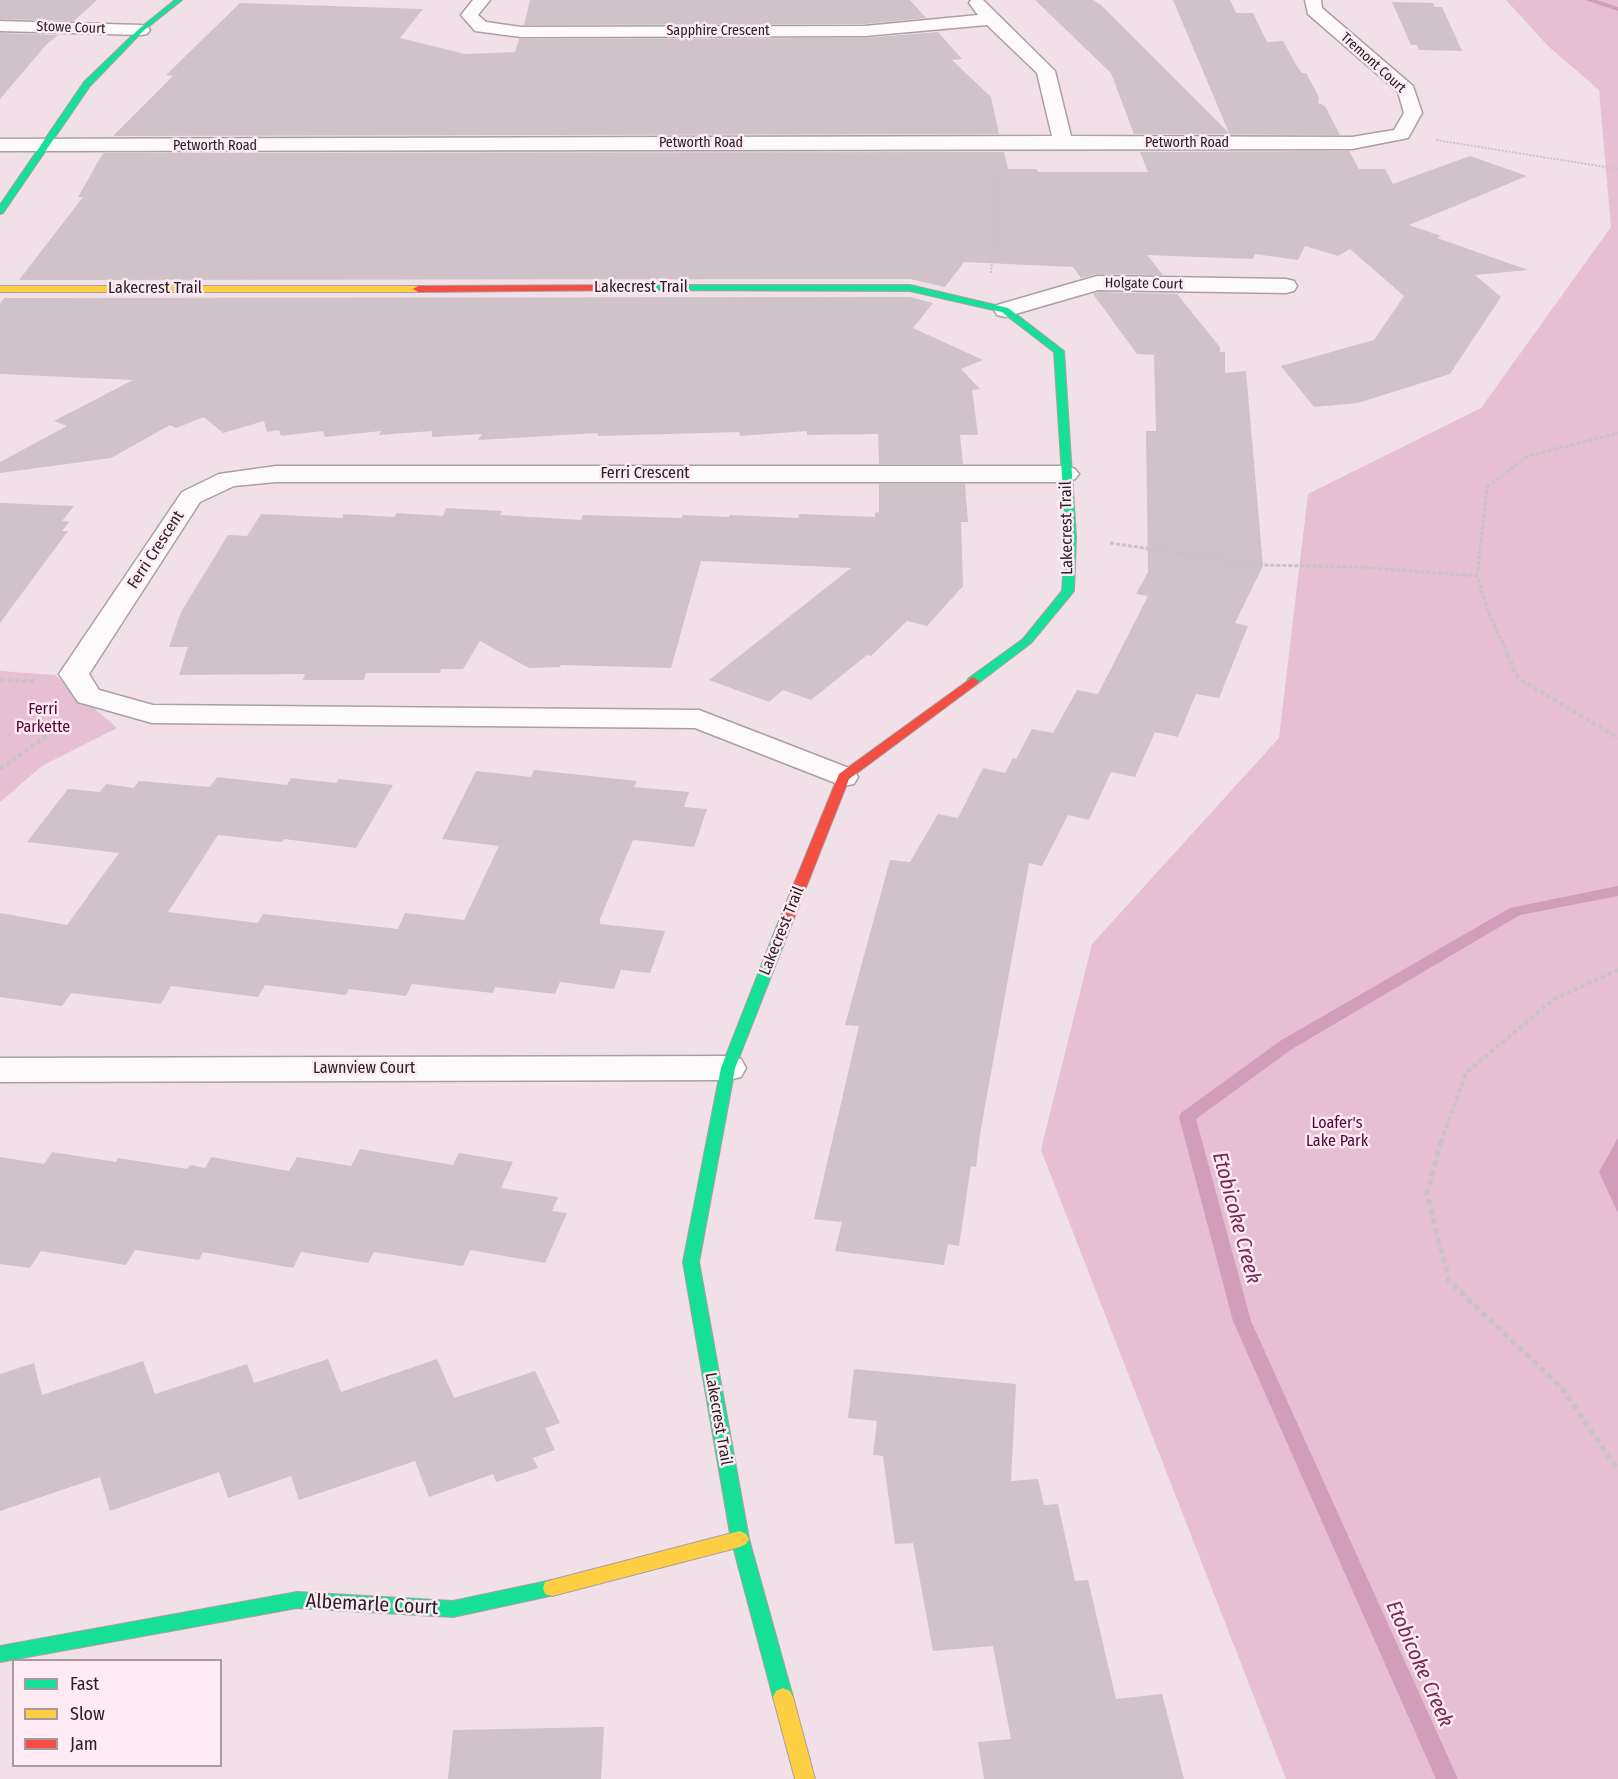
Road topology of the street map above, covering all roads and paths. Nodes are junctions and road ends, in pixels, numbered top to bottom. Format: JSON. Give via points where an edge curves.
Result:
{"nodes":[{"id":1,"x":179,"y":0,"type":"edge"},
{"id":2,"x":482,"y":0,"type":"edge"},
{"id":3,"x":974,"y":0,"type":"edge"},
{"id":4,"x":1313,"y":0,"type":"edge"},
{"id":5,"x":991,"y":20,"type":"junction"},
{"id":6,"x":0,"y":26,"type":"edge"},
{"id":7,"x":141,"y":30,"type":"junction"},
{"id":8,"x":1401,"y":134,"type":"joint"},
{"id":9,"x":1427,"y":139,"type":"dead end"},
{"id":10,"x":1063,"y":142,"type":"junction"},
{"id":11,"x":0,"y":146,"type":"edge"},
{"id":12,"x":45,"y":146,"type":"junction"},
{"id":13,"x":998,"y":167,"type":"dead end"},
{"id":14,"x":1618,"y":170,"type":"edge"},
{"id":15,"x":0,"y":211,"type":"edge"},
{"id":16,"x":1286,"y":286,"type":"dead end"},
{"id":17,"x":0,"y":289,"type":"edge"},
{"id":18,"x":972,"y":303,"type":"junction"},
{"id":19,"x":1005,"y":310,"type":"junction"},
{"id":20,"x":1618,"y":433,"type":"edge"},
{"id":21,"x":1066,"y":474,"type":"junction"},
{"id":22,"x":1071,"y":537,"type":"junction"},
{"id":23,"x":1477,"y":576,"type":"junction"},
{"id":24,"x":100,"y":700,"type":"junction"},
{"id":25,"x":1618,"y":738,"type":"edge"},
{"id":26,"x":0,"y":769,"type":"edge"},
{"id":27,"x":843,"y":777,"type":"junction"},
{"id":28,"x":1618,"y":970,"type":"edge"},
{"id":29,"x":728,"y":1068,"type":"junction"},
{"id":30,"x":0,"y":1070,"type":"edge"},
{"id":31,"x":1618,"y":1470,"type":"edge"},
{"id":32,"x":740,"y":1539,"type":"junction"},
{"id":33,"x":0,"y":1654,"type":"edge"},
{"id":34,"x":805,"y":1779,"type":"edge"}],
"edges":[{"from":1,"to":7,"type":"street"},
{"from":2,"to":5,"type":"street","name":"Sapphire Crescent","via":[[469,15],[482,27],[521,32],[865,31]]},
{"from":3,"to":5,"type":"street"},
{"from":4,"to":8,"type":"street","name":"Tremont Court","via":[[1314,10],[1407,90],[1413,113]]},
{"from":5,"to":10,"type":"street","via":[[1046,72]]},
{"from":6,"to":7,"type":"street","name":"Stowe Court"},
{"from":7,"to":12,"type":"street","via":[[87,84]]},
{"from":8,"to":10,"type":"street","name":"Petworth Road","via":[[1352,143]]},
{"from":9,"to":14,"type":"path"},
{"from":10,"to":12,"type":"street","name":"Petworth Road"},
{"from":11,"to":12,"type":"street","name":"Petworth Road"},
{"from":12,"to":15,"type":"street"},
{"from":13,"to":18,"type":"path","via":[[991,283]]},
{"from":16,"to":19,"type":"street","name":"Holgate Court","via":[[1097,283]]},
{"from":17,"to":18,"type":"street","name":"Lakecrest Trail","via":[[910,288]]},
{"from":18,"to":19,"type":"street","name":"Lakecrest Trail"},
{"from":19,"to":21,"type":"street","name":"Lakecrest Trail","via":[[1059,351]]},
{"from":20,"to":23,"type":"path","via":[[1528,456],[1487,487]]},
{"from":21,"to":22,"type":"street","name":"Lakecrest Trail"},
{"from":21,"to":24,"type":"street","name":"Ferri Crescent","via":[[276,474],[228,479],[191,497],[74,674],[88,696]]},
{"from":22,"to":23,"type":"path","via":[[1259,565],[1359,567]]},
{"from":22,"to":27,"type":"street","name":"Lakecrest Trail","via":[[1068,591],[1027,641]]},
{"from":23,"to":25,"type":"path","via":[[1518,678]]},
{"from":24,"to":26,"type":"path"},
{"from":24,"to":27,"type":"street","name":"Ferri Crescent","via":[[152,714],[699,719]]},
{"from":27,"to":29,"type":"street","name":"Lakecrest Trail"},
{"from":28,"to":31,"type":"path","via":[[1554,999],[1466,1073],[1443,1134],[1427,1194],[1449,1281],[1561,1387]]},
{"from":29,"to":30,"type":"street","name":"Lawnview Court"},
{"from":29,"to":32,"type":"street","name":"Lakecrest Trail","via":[[691,1262]]},
{"from":32,"to":33,"type":"street","name":"Albemarle Court","via":[[453,1610],[297,1600]]},
{"from":32,"to":34,"type":"street","name":"Lakecrest Trail"}]}
